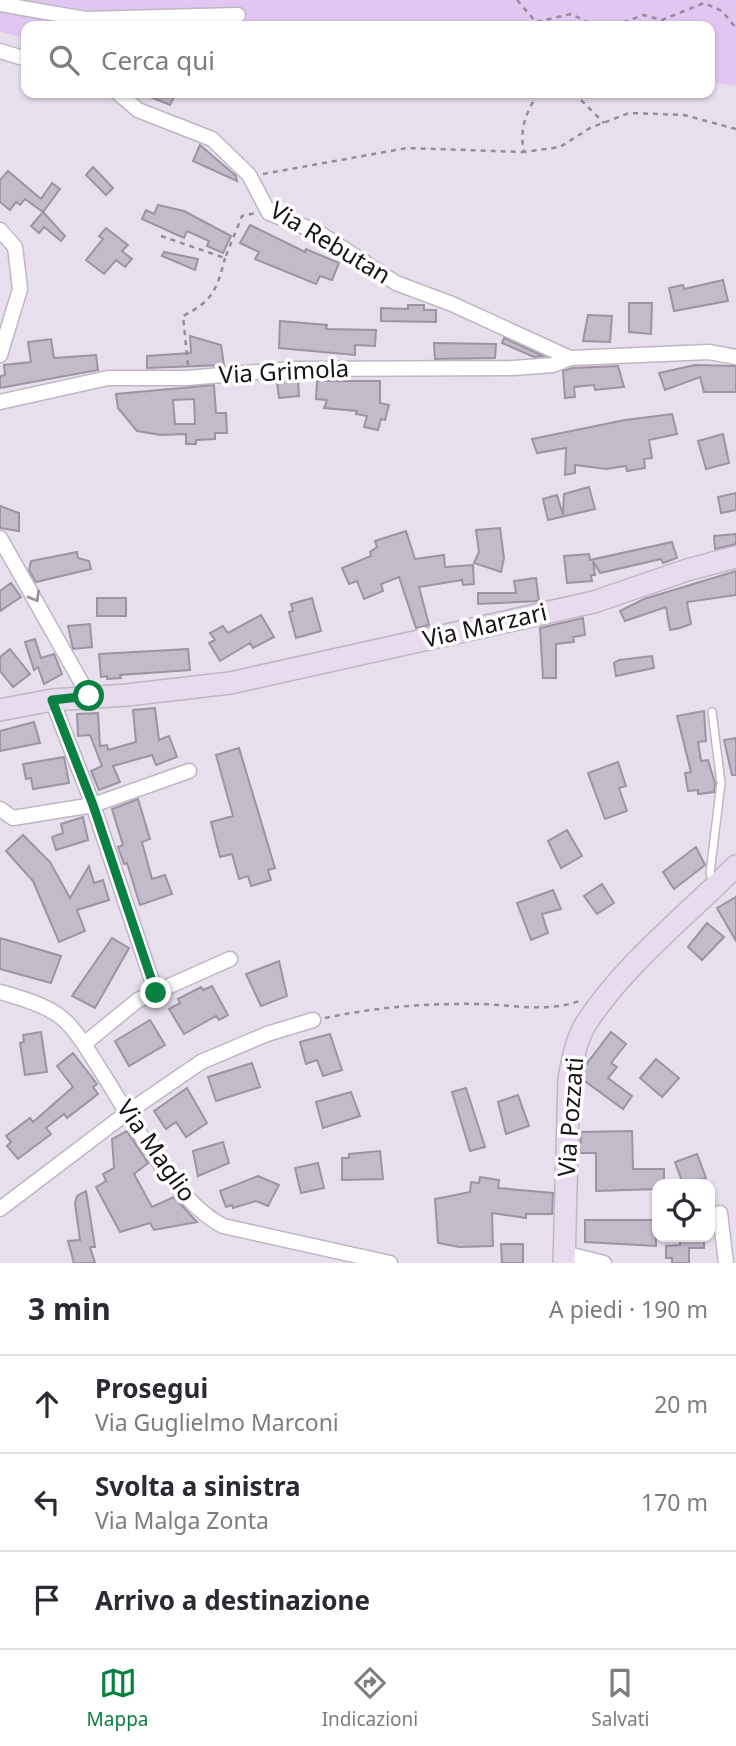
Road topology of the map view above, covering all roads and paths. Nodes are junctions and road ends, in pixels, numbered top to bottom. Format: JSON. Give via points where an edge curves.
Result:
{"nodes":[{"id":1,"x":517,"y":0,"type":"edge"},
{"id":2,"x":0,"y":4,"type":"edge"},
{"id":3,"x":239,"y":15,"type":"dead end"},
{"id":4,"x":535,"y":21,"type":"edge"},
{"id":5,"x":540,"y":21,"type":"edge"},
{"id":6,"x":585,"y":21,"type":"edge"},
{"id":7,"x":627,"y":21,"type":"edge"},
{"id":8,"x":736,"y":28,"type":"edge"},
{"id":9,"x":0,"y":51,"type":"edge"},
{"id":10,"x":21,"y":58,"type":"edge"},
{"id":11,"x":124,"y":98,"type":"edge"},
{"id":12,"x":535,"y":98,"type":"edge"},
{"id":13,"x":579,"y":98,"type":"edge"},
{"id":14,"x":604,"y":123,"type":"junction"},
{"id":15,"x":736,"y":129,"type":"edge"},
{"id":16,"x":524,"y":152,"type":"junction"},
{"id":17,"x":249,"y":175,"type":"junction"},
{"id":18,"x":270,"y":213,"type":"junction"},
{"id":19,"x":0,"y":230,"type":"edge"},
{"id":20,"x":162,"y":236,"type":"dead end"},
{"id":21,"x":225,"y":258,"type":"junction"},
{"id":22,"x":0,"y":355,"type":"edge"},
{"id":23,"x":736,"y":357,"type":"edge"},
{"id":24,"x":570,"y":358,"type":"junction"},
{"id":25,"x":189,"y":377,"type":"dead end"},
{"id":26,"x":0,"y":402,"type":"edge"},
{"id":27,"x":0,"y":538,"type":"edge"},
{"id":28,"x":736,"y":557,"type":"edge"},
{"id":29,"x":89,"y":696,"type":"junction"},
{"id":30,"x":52,"y":700,"type":"junction"},
{"id":31,"x":0,"y":710,"type":"edge"},
{"id":32,"x":712,"y":712,"type":"dead end"},
{"id":33,"x":189,"y":771,"type":"dead end"},
{"id":34,"x":93,"y":805,"type":"junction"},
{"id":35,"x":0,"y":809,"type":"edge"},
{"id":36,"x":736,"y":866,"type":"edge"},
{"id":37,"x":715,"y":887,"type":"junction"},
{"id":38,"x":230,"y":959,"type":"dead end"},
{"id":39,"x":0,"y":992,"type":"edge"},
{"id":40,"x":156,"y":993,"type":"junction"},
{"id":41,"x":583,"y":1000,"type":"dead end"},
{"id":42,"x":313,"y":1020,"type":"joint"},
{"id":43,"x":84,"y":1044,"type":"junction"},
{"id":44,"x":128,"y":1112,"type":"junction"},
{"id":45,"x":2,"y":1205,"type":"edge"},
{"id":46,"x":720,"y":1213,"type":"dead end"},
{"id":47,"x":564,"y":1258,"type":"edge"},
{"id":48,"x":390,"y":1263,"type":"edge"},
{"id":49,"x":604,"y":1263,"type":"edge"},
{"id":50,"x":726,"y":1263,"type":"edge"}],
"edges":[{"from":1,"to":4,"type":"path"},
{"from":2,"to":3,"type":"street","via":[[85,19]]},
{"from":5,"to":6,"type":"path","via":[[571,14]]},
{"from":7,"to":8,"type":"path","via":[[643,15],[662,20],[704,3],[722,11]]},
{"from":9,"to":10,"type":"street"},
{"from":11,"to":17,"type":"street","name":"Via Rebutan","via":[[138,110],[212,139]]},
{"from":12,"to":16,"type":"path","via":[[520,135]]},
{"from":13,"to":14,"type":"path"},
{"from":14,"to":15,"type":"path","via":[[629,113],[684,115]]},
{"from":14,"to":16,"type":"path","via":[[560,147]]},
{"from":16,"to":17,"type":"path","via":[[407,148]]},
{"from":17,"to":18,"type":"street","name":"Via Rebutan"},
{"from":18,"to":21,"type":"path","via":[[242,216]]},
{"from":18,"to":24,"type":"street","name":"Via Rebutan","via":[[318,232],[396,283]]},
{"from":19,"to":22,"type":"street","via":[[15,247],[20,289]]},
{"from":20,"to":21,"type":"path"},
{"from":21,"to":25,"type":"path","via":[[217,287],[203,306],[183,316]]},
{"from":23,"to":24,"type":"street","name":"Via Grimola","via":[[709,352]]},
{"from":24,"to":26,"type":"street","name":"Via Grimola","via":[[553,365],[514,368],[293,369],[187,378],[108,378]]},
{"from":27,"to":29,"type":"street","one_way":true},
{"from":28,"to":29,"type":"street","name":"Via Marzari","via":[[594,602],[230,683]]},
{"from":29,"to":30,"type":"street","name":"Via Marzari"},
{"from":30,"to":31,"type":"street","name":"Via Marzari"},
{"from":30,"to":34,"type":"street"},
{"from":32,"to":37,"type":"lane","via":[[721,783],[710,873]]},
{"from":33,"to":34,"type":"street"},
{"from":34,"to":35,"type":"street","via":[[13,818]]},
{"from":34,"to":40,"type":"street"},
{"from":36,"to":37,"type":"street","name":"Via Pozzati"},
{"from":37,"to":47,"type":"street","name":"Via Pozzati","via":[[629,972],[587,1022],[575,1049],[569,1078]]},
{"from":38,"to":40,"type":"street"},
{"from":39,"to":43,"type":"street","name":"Via Maglio","via":[[57,1014]]},
{"from":40,"to":43,"type":"street","via":[[138,1000]]},
{"from":41,"to":42,"type":"path","via":[[559,1009],[481,1004],[391,1007]]},
{"from":42,"to":44,"type":"street","via":[[201,1062]]},
{"from":43,"to":44,"type":"street","name":"Via Maglio"},
{"from":44,"to":45,"type":"street"},
{"from":44,"to":48,"type":"street","name":"Via Maglio","via":[[163,1168],[207,1218],[223,1226]]},
{"from":46,"to":50,"type":"street"},
{"from":47,"to":49,"type":"street"}]}
